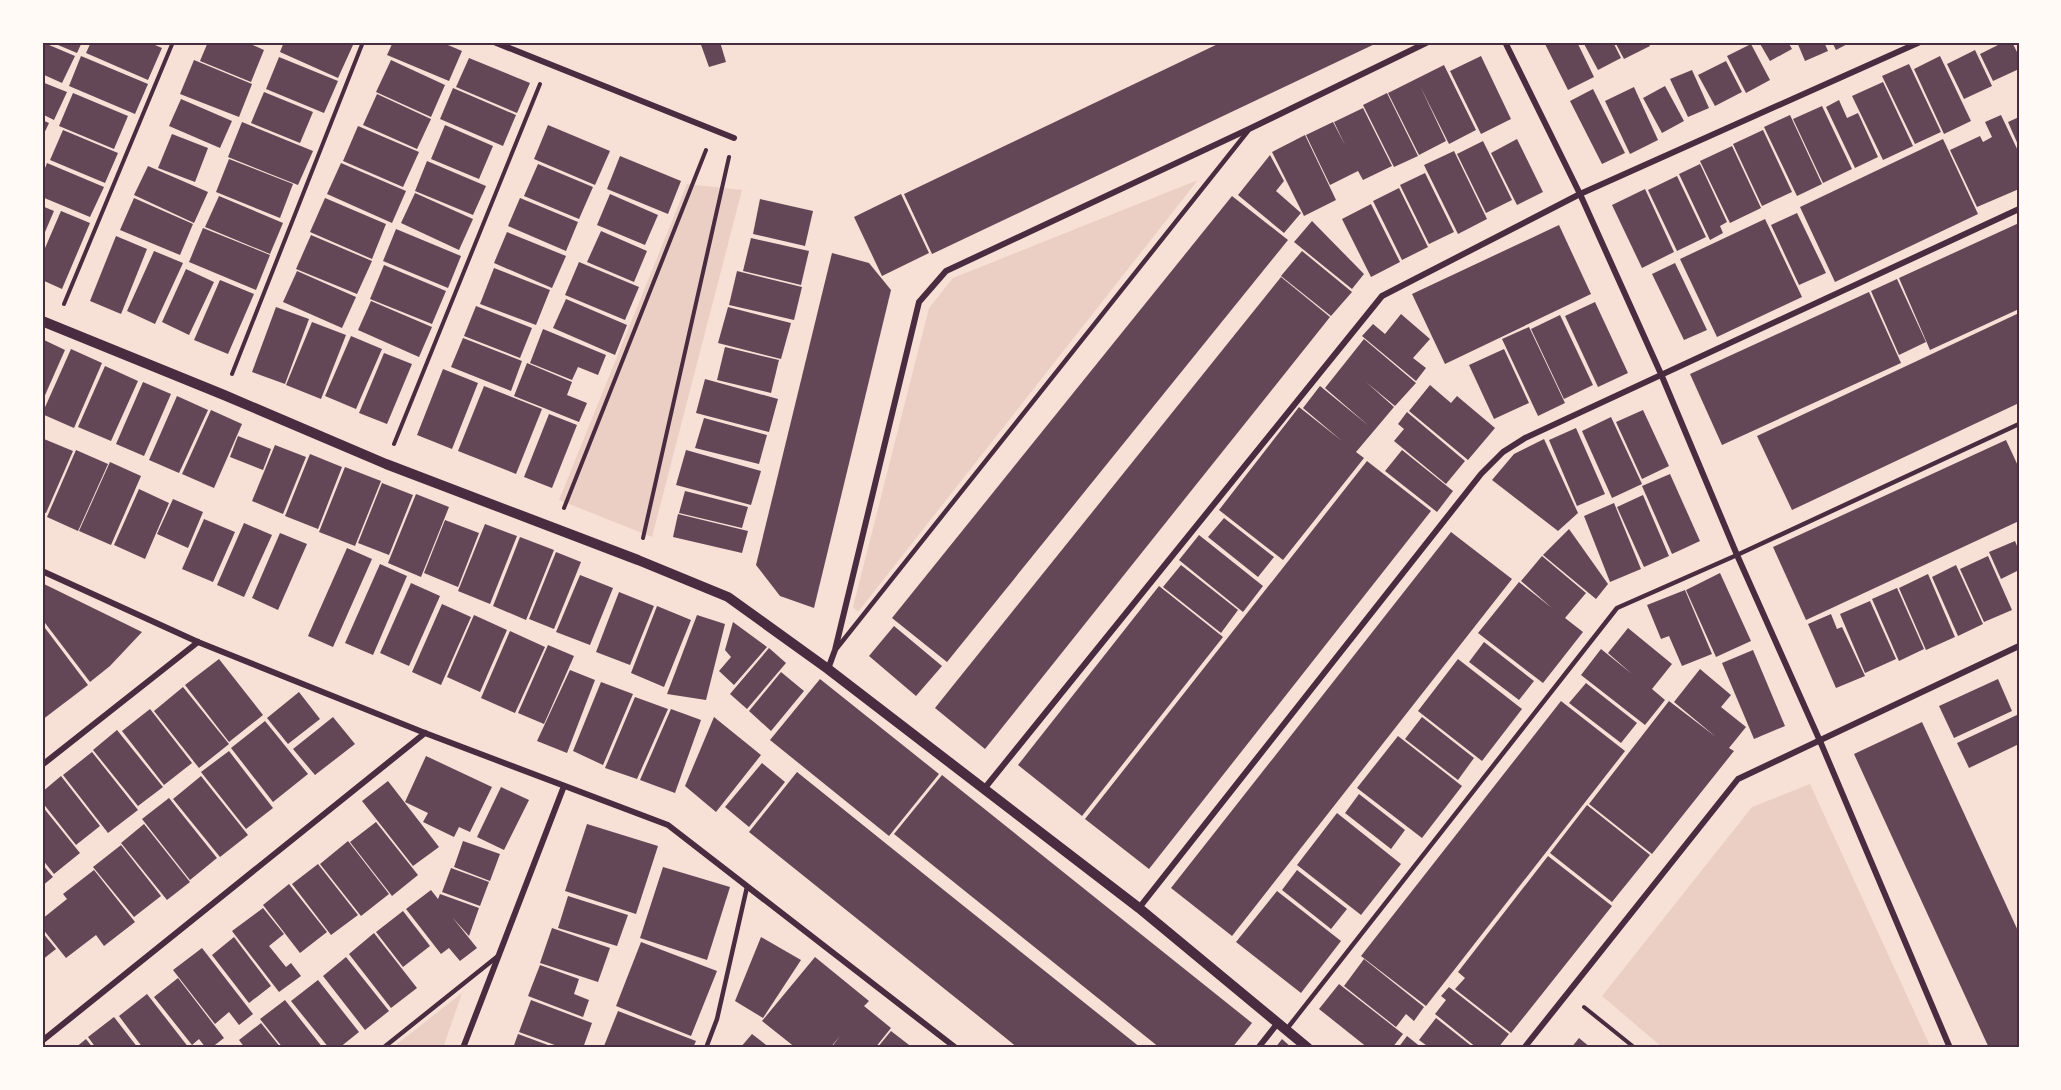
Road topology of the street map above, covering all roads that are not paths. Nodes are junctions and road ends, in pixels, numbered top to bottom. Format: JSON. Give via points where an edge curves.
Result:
{"nodes":[{"id":1,"x":494,"y":42,"type":"edge"},
{"id":2,"x":1428,"y":42,"type":"edge"},
{"id":3,"x":1505,"y":42,"type":"edge"},
{"id":4,"x":1920,"y":42,"type":"edge"},
{"id":5,"x":1249,"y":129,"type":"junction"},
{"id":6,"x":734,"y":138,"type":"road end"},
{"id":7,"x":1580,"y":194,"type":"junction"},
{"id":8,"x":2019,"y":209,"type":"edge"},
{"id":9,"x":42,"y":321,"type":"edge"},
{"id":10,"x":1661,"y":374,"type":"junction"},
{"id":11,"x":2019,"y":424,"type":"edge"},
{"id":12,"x":1737,"y":555,"type":"junction"},
{"id":13,"x":42,"y":571,"type":"edge"},
{"id":14,"x":198,"y":642,"type":"junction"},
{"id":15,"x":2019,"y":646,"type":"edge"},
{"id":16,"x":835,"y":650,"type":"junction"},
{"id":17,"x":828,"y":669,"type":"junction"},
{"id":18,"x":425,"y":734,"type":"junction"},
{"id":19,"x":1820,"y":741,"type":"junction"},
{"id":20,"x":42,"y":765,"type":"edge"},
{"id":21,"x":564,"y":786,"type":"junction"},
{"id":22,"x":984,"y":789,"type":"junction"},
{"id":23,"x":747,"y":887,"type":"junction"},
{"id":24,"x":1139,"y":908,"type":"junction"},
{"id":25,"x":498,"y":956,"type":"junction"},
{"id":26,"x":1282,"y":1027,"type":"junction"},
{"id":27,"x":42,"y":1041,"type":"edge"},
{"id":28,"x":383,"y":1048,"type":"edge"},
{"id":29,"x":463,"y":1048,"type":"edge"},
{"id":30,"x":706,"y":1048,"type":"edge"},
{"id":31,"x":956,"y":1048,"type":"edge"},
{"id":32,"x":1258,"y":1048,"type":"edge"},
{"id":33,"x":1308,"y":1048,"type":"edge"},
{"id":34,"x":1524,"y":1048,"type":"edge"},
{"id":35,"x":1950,"y":1048,"type":"edge"}],
"edges":[{"from":1,"to":6,"type":"street"},
{"from":2,"to":5,"type":"street"},
{"from":3,"to":7,"type":"street"},
{"from":4,"to":7,"type":"street"},
{"from":5,"to":16,"type":"lane"},
{"from":5,"to":16,"type":"street","via":[[946,271],[919,302]]},
{"from":7,"to":10,"type":"street"},
{"from":7,"to":22,"type":"street","via":[[1382,296]]},
{"from":8,"to":10,"type":"street"},
{"from":9,"to":17,"type":"street","via":[[386,464],[728,597]]},
{"from":10,"to":12,"type":"street"},
{"from":10,"to":24,"type":"street","via":[[1525,438],[1488,466]]},
{"from":11,"to":12,"type":"lane"},
{"from":12,"to":19,"type":"street"},
{"from":12,"to":26,"type":"lane","via":[[1617,608]]},
{"from":13,"to":14,"type":"street"},
{"from":14,"to":18,"type":"street"},
{"from":14,"to":20,"type":"street"},
{"from":15,"to":19,"type":"street"},
{"from":16,"to":17,"type":"street"},
{"from":17,"to":22,"type":"street"},
{"from":18,"to":21,"type":"street"},
{"from":18,"to":27,"type":"street"},
{"from":19,"to":34,"type":"street","via":[[1738,778]]},
{"from":19,"to":35,"type":"street"},
{"from":21,"to":23,"type":"street","via":[[668,825]]},
{"from":21,"to":25,"type":"street"},
{"from":22,"to":24,"type":"street"},
{"from":23,"to":30,"type":"lane","via":[[717,1019]]},
{"from":23,"to":31,"type":"street"},
{"from":24,"to":26,"type":"street"},
{"from":25,"to":28,"type":"lane"},
{"from":25,"to":29,"type":"street"},
{"from":26,"to":32,"type":"street"},
{"from":26,"to":33,"type":"street"}]}
